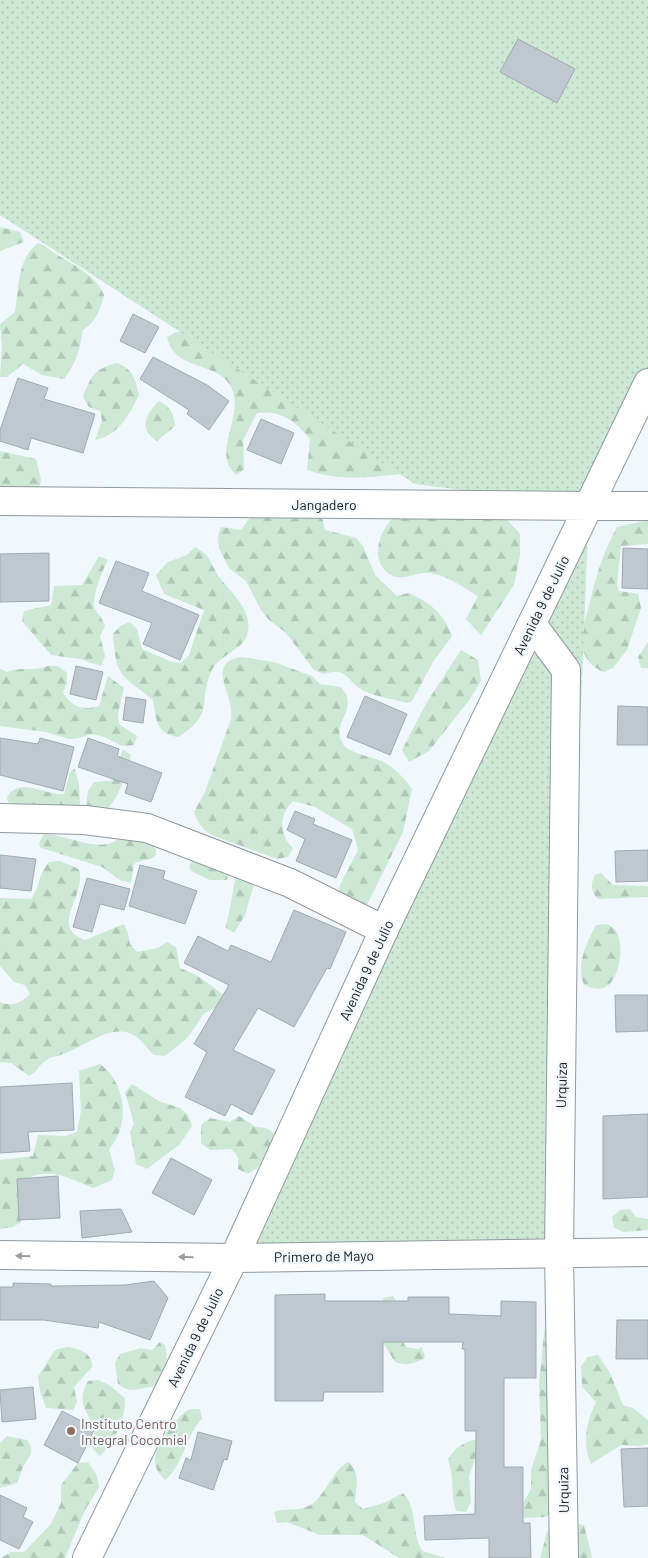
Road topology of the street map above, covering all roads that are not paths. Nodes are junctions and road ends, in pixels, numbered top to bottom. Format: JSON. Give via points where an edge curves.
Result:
{"nodes":[{"id":1,"x":648,"y":383,"type":"edge"},
{"id":2,"x":0,"y":501,"type":"edge"},
{"id":3,"x":589,"y":506,"type":"junction"},
{"id":4,"x":648,"y":506,"type":"edge"},
{"id":5,"x":532,"y":624,"type":"junction"},
{"id":6,"x":0,"y":818,"type":"edge"},
{"id":7,"x":384,"y":930,"type":"junction"},
{"id":8,"x":559,"y":1252,"type":"junction"},
{"id":9,"x":648,"y":1252,"type":"edge"},
{"id":10,"x":0,"y":1255,"type":"edge"},
{"id":11,"x":234,"y":1258,"type":"junction"},
{"id":12,"x":87,"y":1558,"type":"edge"},
{"id":13,"x":564,"y":1558,"type":"edge"}],
"edges":[{"from":1,"to":3,"type":"street","name":"Avenida 9 de Julio"},
{"from":2,"to":3,"type":"street","name":"Jangadero"},
{"from":3,"to":4,"type":"street","name":"Jangadero"},
{"from":3,"to":5,"type":"street","name":"Avenida 9 de Julio"},
{"from":5,"to":7,"type":"street","name":"Avenida 9 de Julio"},
{"from":5,"to":8,"type":"street","name":"Urquiza","via":[[566,670]]},
{"from":6,"to":7,"type":"street","via":[[85,820],[147,828],[290,883]]},
{"from":7,"to":11,"type":"street","name":"Avenida 9 de Julio"},
{"from":8,"to":9,"type":"street","name":"Primero de Mayo"},
{"from":8,"to":11,"type":"street","name":"Primero de Mayo"},
{"from":8,"to":13,"type":"street","name":"Urquiza"},
{"from":11,"to":10,"type":"street","name":"Primero de Mayo","one_way":true},
{"from":11,"to":12,"type":"street","name":"Avenida 9 de Julio"}]}
